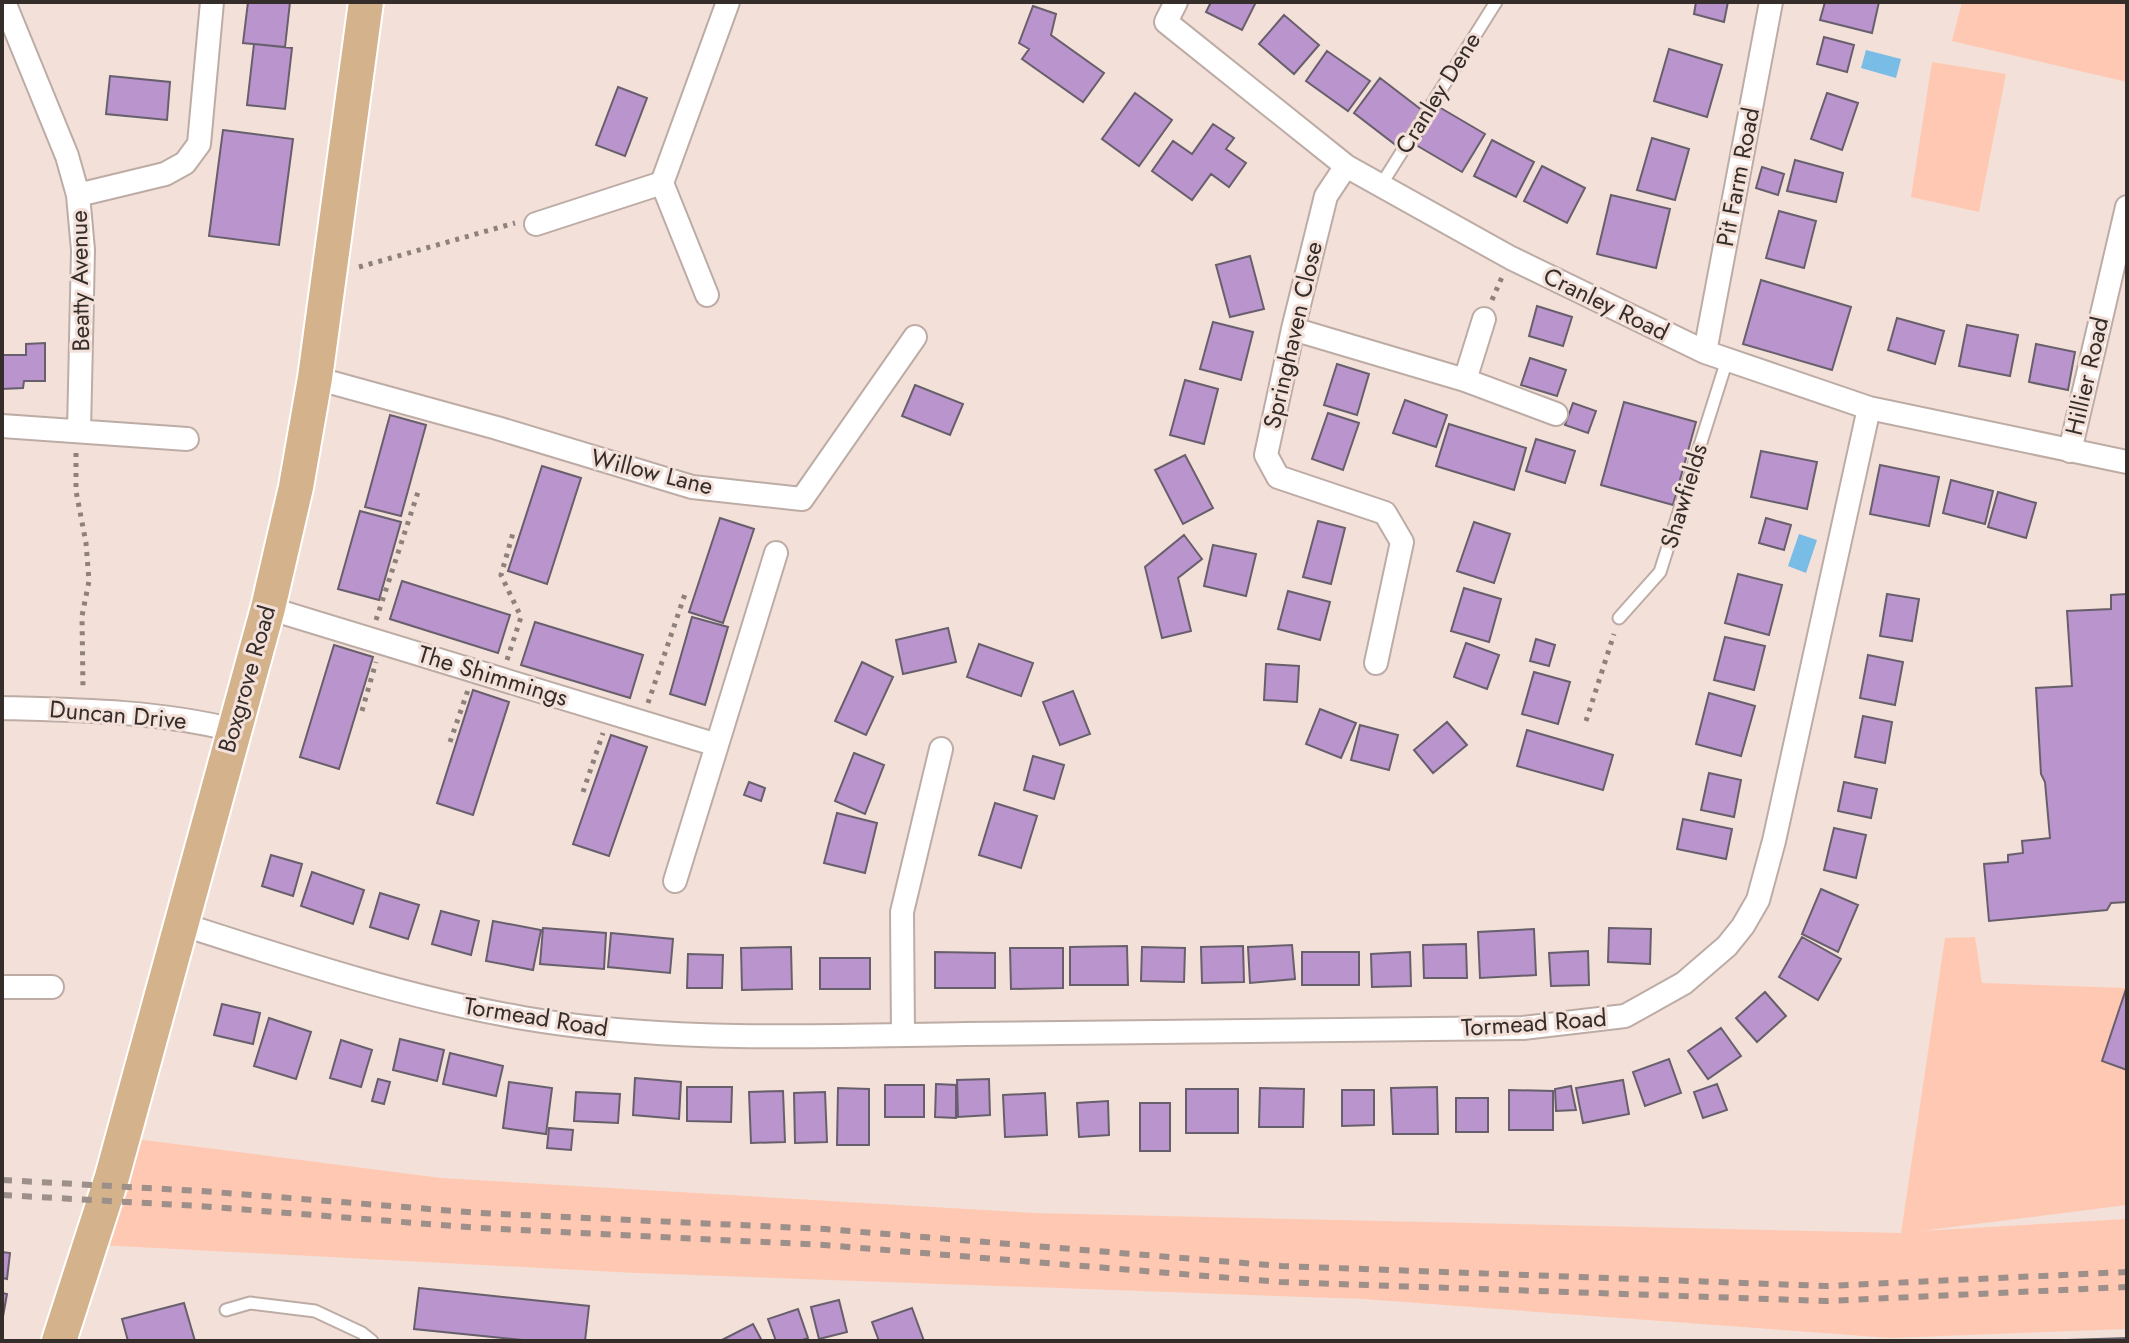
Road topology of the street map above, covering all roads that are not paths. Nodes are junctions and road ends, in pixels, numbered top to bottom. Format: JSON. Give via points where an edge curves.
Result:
{"nodes":[{"id":1,"x":4,"y":2,"type":"edge"},
{"id":2,"x":212,"y":2,"type":"edge"},
{"id":3,"x":366,"y":2,"type":"edge"},
{"id":4,"x":728,"y":2,"type":"edge"},
{"id":5,"x":1176,"y":2,"type":"edge"},
{"id":6,"x":1496,"y":2,"type":"edge"},
{"id":7,"x":1771,"y":2,"type":"edge"},
{"id":8,"x":1346,"y":166,"type":"junction"},
{"id":9,"x":662,"y":183,"type":"junction"},
{"id":10,"x":1381,"y":185,"type":"junction"},
{"id":11,"x":78,"y":195,"type":"junction"},
{"id":12,"x":2127,"y":207,"type":"edge"},
{"id":13,"x":536,"y":224,"type":"road end"},
{"id":14,"x":707,"y":295,"type":"dead end"},
{"id":15,"x":1484,"y":319,"type":"road end"},
{"id":16,"x":1293,"y":329,"type":"junction"},
{"id":17,"x":915,"y":337,"type":"dead end"},
{"id":18,"x":1705,"y":352,"type":"junction"},
{"id":19,"x":1727,"y":360,"type":"junction"},
{"id":20,"x":315,"y":378,"type":"junction"},
{"id":21,"x":1465,"y":380,"type":"junction"},
{"id":22,"x":1869,"y":408,"type":"junction"},
{"id":23,"x":1556,"y":414,"type":"dead end"},
{"id":24,"x":2,"y":426,"type":"edge"},
{"id":25,"x":79,"y":431,"type":"junction"},
{"id":26,"x":187,"y":439,"type":"dead end"},
{"id":27,"x":2070,"y":451,"type":"junction"},
{"id":28,"x":2127,"y":462,"type":"edge"},
{"id":29,"x":776,"y":553,"type":"dead end"},
{"id":30,"x":268,"y":608,"type":"junction"},
{"id":31,"x":1619,"y":618,"type":"road end"},
{"id":32,"x":1376,"y":663,"type":"dead end"},
{"id":33,"x":2,"y":708,"type":"edge"},
{"id":34,"x":234,"y":730,"type":"junction"},
{"id":35,"x":717,"y":745,"type":"junction"},
{"id":36,"x":941,"y":749,"type":"dead end"},
{"id":37,"x":675,"y":881,"type":"dead end"},
{"id":38,"x":181,"y":924,"type":"junction"},
{"id":39,"x":2,"y":987,"type":"edge"},
{"id":40,"x":52,"y":987,"type":"dead end"},
{"id":41,"x":903,"y":1035,"type":"junction"},
{"id":42,"x":226,"y":1310,"type":"dead end"},
{"id":43,"x":59,"y":1341,"type":"edge"},
{"id":44,"x":372,"y":1341,"type":"edge"}],
"edges":[{"from":1,"to":11,"type":"street","name":"Beatty Avenue"},
{"from":2,"to":11,"type":"street","via":[[199,144],[185,163],[165,174]]},
{"from":3,"to":20,"type":"main road","name":"Boxgrove Road"},
{"from":4,"to":9,"type":"street"},
{"from":5,"to":8,"type":"street","name":"Cranley Road","via":[[1166,22]]},
{"from":6,"to":10,"type":"lane","name":"Cranley Dene"},
{"from":7,"to":18,"type":"street","name":"Pit Farm Road"},
{"from":8,"to":10,"type":"street","name":"Cranley Road"},
{"from":8,"to":16,"type":"street","name":"Springhaven Close","via":[[1326,196]]},
{"from":9,"to":13,"type":"street"},
{"from":9,"to":14,"type":"street"},
{"from":10,"to":18,"type":"street","name":"Cranley Road","via":[[1511,258]]},
{"from":11,"to":25,"type":"street","name":"Beatty Avenue","via":[[83,250]]},
{"from":12,"to":27,"type":"street","name":"Hillier Road"},
{"from":15,"to":21,"type":"street"},
{"from":16,"to":21,"type":"street"},
{"from":16,"to":32,"type":"street","name":"Springhaven Close","via":[[1266,455],[1278,477],[1385,513],[1402,542]]},
{"from":17,"to":20,"type":"street","name":"Willow Lane","via":[[802,499],[692,487]]},
{"from":18,"to":19,"type":"street","name":"Cranley Road"},
{"from":19,"to":22,"type":"street","name":"Cranley Road"},
{"from":19,"to":31,"type":"lane","name":"Shawfields","via":[[1660,572]]},
{"from":20,"to":30,"type":"main road","name":"Boxgrove Road"},
{"from":21,"to":23,"type":"street"},
{"from":22,"to":27,"type":"street","name":"Cranley Road"},
{"from":22,"to":41,"type":"street","name":"Tormead Road","via":[[1758,900],[1727,946],[1684,983],[1625,1016],[1523,1028]]},
{"from":24,"to":25,"type":"street"},
{"from":25,"to":26,"type":"street"},
{"from":27,"to":28,"type":"street","name":"Cranley Road"},
{"from":29,"to":35,"type":"street"},
{"from":30,"to":34,"type":"main road","name":"Boxgrove Road"},
{"from":30,"to":35,"type":"street","name":"The Shimmings"},
{"from":33,"to":34,"type":"street","name":"Duncan Drive","via":[[172,718]]},
{"from":34,"to":38,"type":"main road","name":"Boxgrove Road"},
{"from":35,"to":37,"type":"street"},
{"from":36,"to":41,"type":"street","via":[[902,912]]},
{"from":38,"to":41,"type":"street","name":"Tormead Road","via":[[369,981],[525,1018],[623,1031]]},
{"from":38,"to":43,"type":"main road","name":"Boxgrove Road","via":[[112,1177]]},
{"from":39,"to":40,"type":"street"},
{"from":42,"to":44,"type":"lane","via":[[250,1303],[315,1311]]}]}
